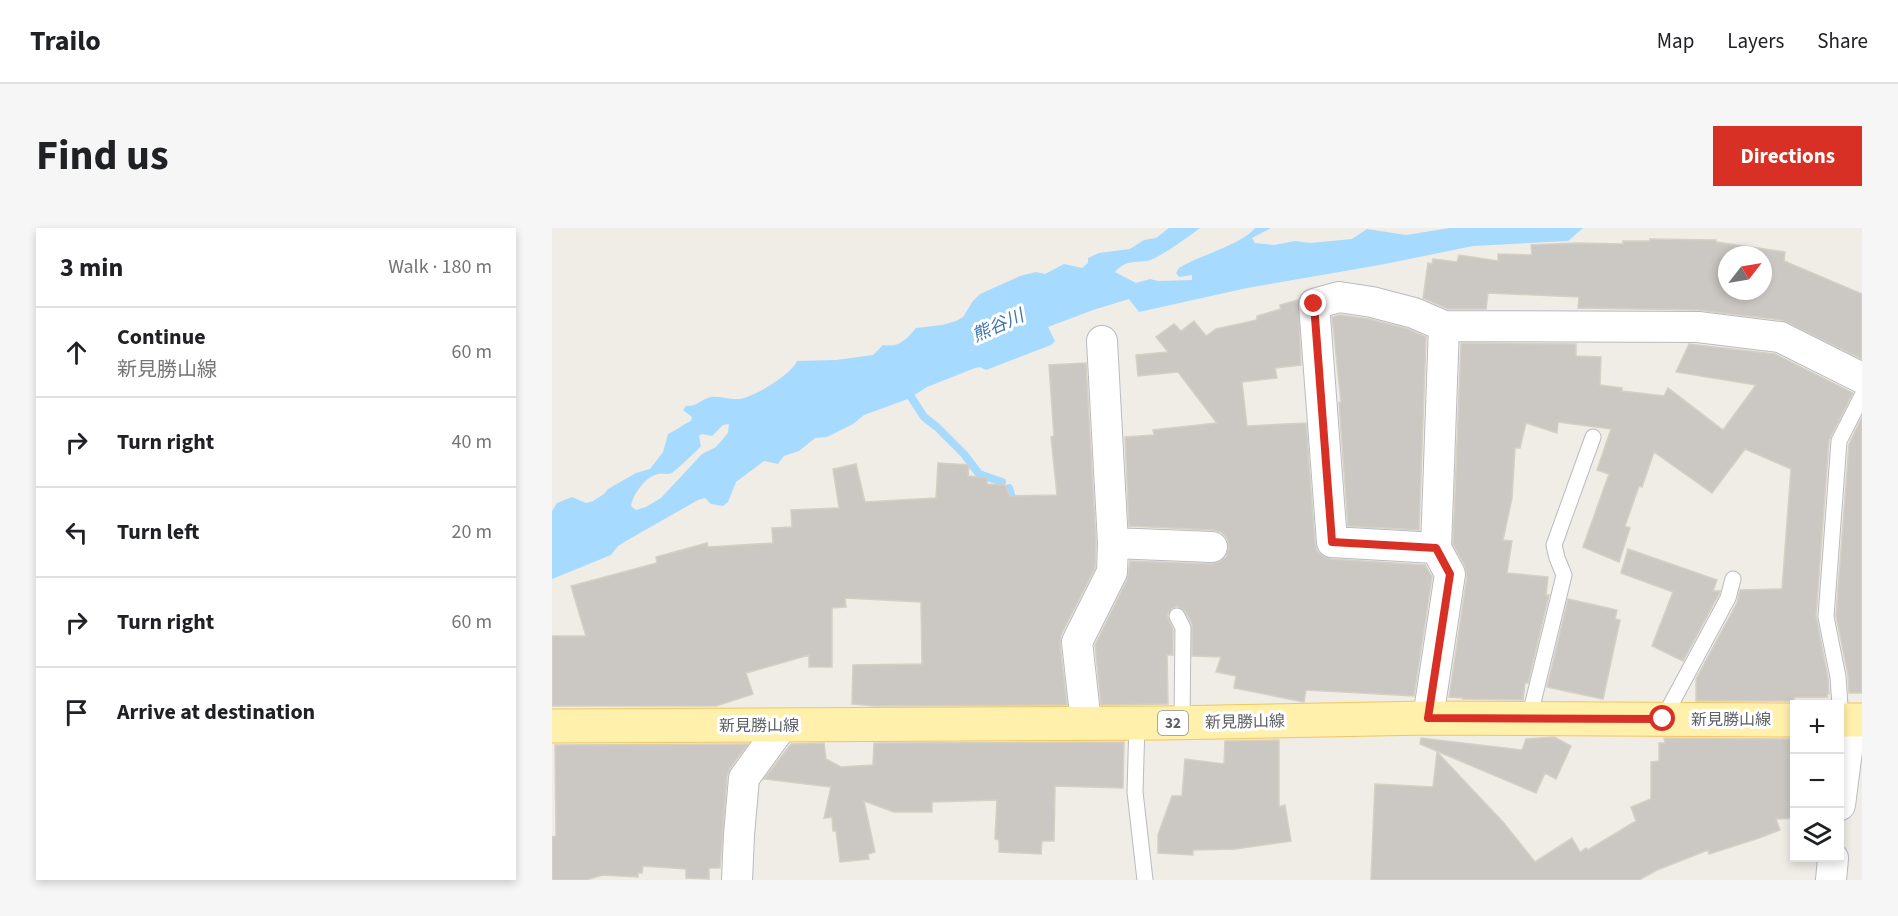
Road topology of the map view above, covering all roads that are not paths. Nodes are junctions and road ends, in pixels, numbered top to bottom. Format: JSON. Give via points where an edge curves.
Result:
{"nodes":[{"id":1,"x":1444,"y":326,"type":"junction"},
{"id":2,"x":1102,"y":341,"type":"dead end"},
{"id":3,"x":1862,"y":378,"type":"edge"},
{"id":4,"x":1862,"y":396,"type":"edge"},
{"id":5,"x":1593,"y":437,"type":"dead end"},
{"id":6,"x":1113,"y":543,"type":"junction"},
{"id":7,"x":1212,"y":547,"type":"dead end"},
{"id":8,"x":1436,"y":548,"type":"junction"},
{"id":9,"x":1733,"y":579,"type":"dead end"},
{"id":10,"x":1177,"y":616,"type":"dead end"},
{"id":11,"x":1428,"y":718,"type":"junction"},
{"id":12,"x":1529,"y":718,"type":"junction"},
{"id":13,"x":1663,"y":719,"type":"junction"},
{"id":14,"x":1790,"y":720,"type":"edge"},
{"id":15,"x":1848,"y":720,"type":"edge"},
{"id":16,"x":1086,"y":723,"type":"junction"},
{"id":17,"x":1137,"y":723,"type":"junction"},
{"id":18,"x":1182,"y":723,"type":"junction"},
{"id":19,"x":552,"y":726,"type":"edge"},
{"id":20,"x":782,"y":726,"type":"junction"},
{"id":21,"x":1844,"y":758,"type":"edge"},
{"id":22,"x":737,"y":880,"type":"edge"},
{"id":23,"x":1145,"y":880,"type":"edge"}],
"edges":[{"from":1,"to":3,"type":"street","via":[[1698,327],[1768,335],[1780,337]]},
{"from":1,"to":8,"type":"street"},
{"from":1,"to":8,"type":"street","via":[[1413,313],[1361,300],[1339,297],[1314,304],[1332,542]]},
{"from":2,"to":6,"type":"street"},
{"from":4,"to":15,"type":"lane","via":[[1839,441],[1827,605]]},
{"from":5,"to":12,"type":"lane","via":[[1554,545],[1564,575]]},
{"from":6,"to":7,"type":"street"},
{"from":6,"to":16,"type":"street","via":[[1112,572],[1077,642]]},
{"from":8,"to":11,"type":"street","via":[[1450,574]]},
{"from":9,"to":13,"type":"lane","via":[[1728,598]]},
{"from":10,"to":18,"type":"lane","via":[[1183,628]]},
{"from":11,"to":12,"type":"main road","name":"新見勝山線","number":"32"},
{"from":11,"to":18,"type":"main road","name":"新見勝山線","number":"32"},
{"from":12,"to":13,"type":"main road","name":"新見勝山線","number":"32"},
{"from":13,"to":14,"type":"main road","name":"新見勝山線","number":"32"},
{"from":15,"to":21,"type":"street"},
{"from":16,"to":17,"type":"main road","name":"新見勝山線","number":"32"},
{"from":16,"to":20,"type":"main road","name":"新見勝山線","number":"32"},
{"from":17,"to":18,"type":"main road","name":"新見勝山線","number":"32"},
{"from":17,"to":23,"type":"lane","via":[[1136,792]]},
{"from":19,"to":20,"type":"main road","name":"新見勝山線","number":"32"},
{"from":20,"to":22,"type":"street","via":[[744,778]]}]}
